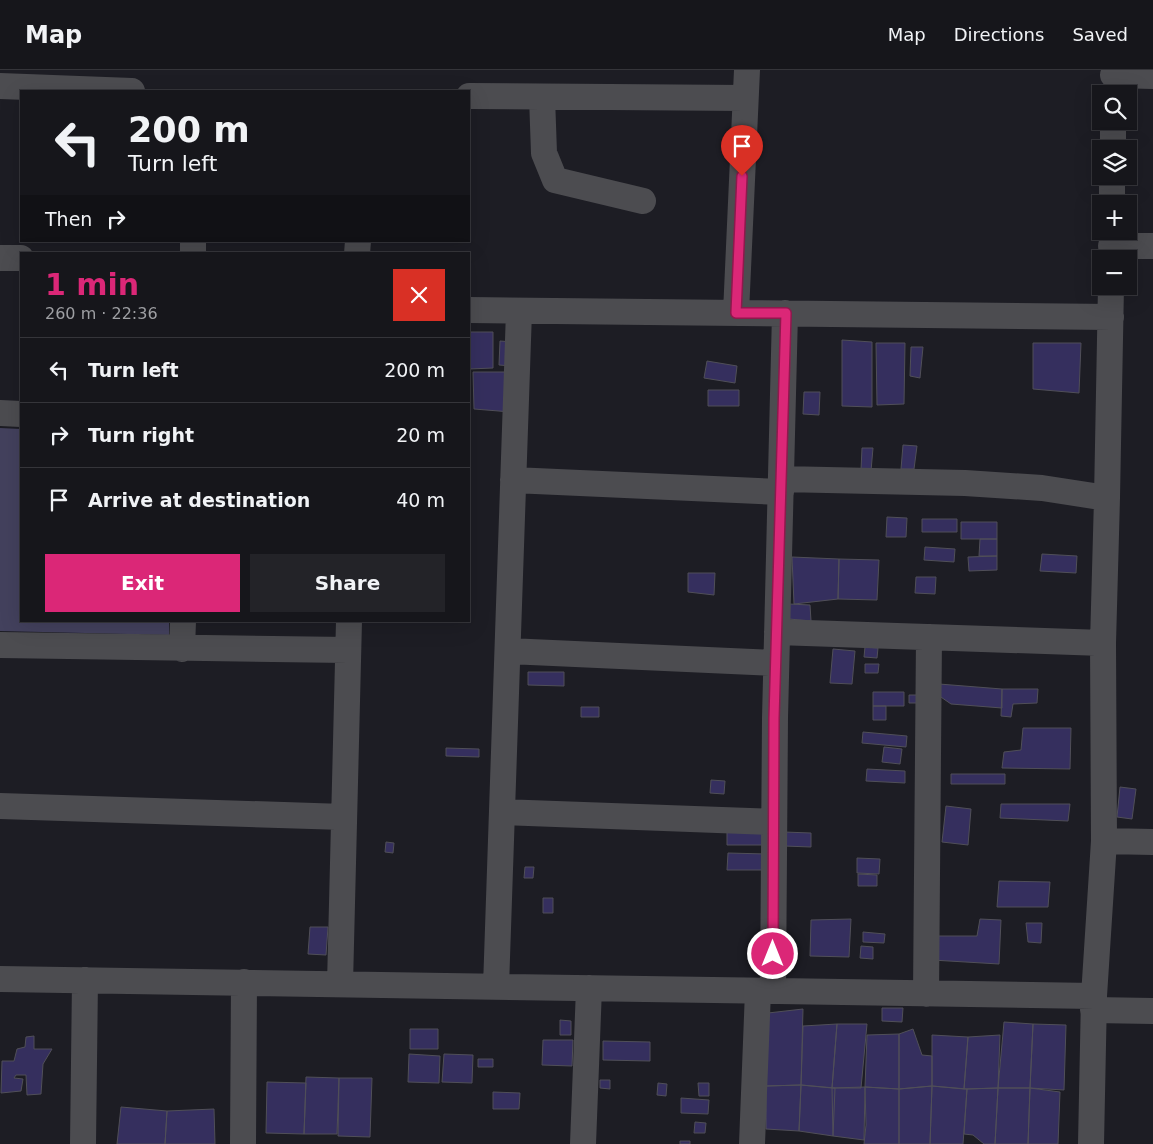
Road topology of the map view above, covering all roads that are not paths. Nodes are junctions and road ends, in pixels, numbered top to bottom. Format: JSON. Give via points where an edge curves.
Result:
{"nodes":[{"id":1,"x":134,"y":70,"type":"edge"},
{"id":2,"x":747,"y":70,"type":"edge"},
{"id":3,"x":1153,"y":76,"type":"edge"},
{"id":4,"x":1113,"y":80,"type":"edge"},
{"id":5,"x":0,"y":86,"type":"edge"},
{"id":6,"x":106,"y":90,"type":"edge"},
{"id":7,"x":133,"y":90,"type":"edge"},
{"id":8,"x":470,"y":96,"type":"edge"},
{"id":9,"x":542,"y":96,"type":"junction"},
{"id":10,"x":745,"y":98,"type":"junction"},
{"id":11,"x":643,"y":200,"type":"dead end"},
{"id":12,"x":1111,"y":245,"type":"edge"},
{"id":13,"x":1153,"y":246,"type":"edge"},
{"id":14,"x":0,"y":258,"type":"edge"},
{"id":15,"x":20,"y":258,"type":"edge"},
{"id":16,"x":1111,"y":295,"type":"edge"},
{"id":17,"x":470,"y":310,"type":"edge"},
{"id":18,"x":519,"y":311,"type":"junction"},
{"id":19,"x":736,"y":313,"type":"junction"},
{"id":20,"x":786,"y":313,"type":"junction"},
{"id":21,"x":1111,"y":317,"type":"junction"},
{"id":22,"x":0,"y":413,"type":"edge"},
{"id":23,"x":20,"y":414,"type":"edge"},
{"id":24,"x":513,"y":480,"type":"junction"},
{"id":25,"x":781,"y":486,"type":"junction"},
{"id":26,"x":1107,"y":498,"type":"junction"},
{"id":27,"x":183,"y":622,"type":"edge"},
{"id":28,"x":349,"y":622,"type":"edge"},
{"id":29,"x":777,"y":632,"type":"junction"},
{"id":30,"x":929,"y":637,"type":"junction"},
{"id":31,"x":1103,"y":643,"type":"junction"},
{"id":32,"x":0,"y":645,"type":"edge"},
{"id":33,"x":182,"y":649,"type":"junction"},
{"id":34,"x":348,"y":650,"type":"junction"},
{"id":35,"x":508,"y":651,"type":"junction"},
{"id":36,"x":776,"y":663,"type":"junction"},
{"id":37,"x":0,"y":806,"type":"edge"},
{"id":38,"x":502,"y":812,"type":"junction"},
{"id":39,"x":344,"y":817,"type":"junction"},
{"id":40,"x":774,"y":822,"type":"junction"},
{"id":41,"x":1104,"y":841,"type":"junction"},
{"id":42,"x":1153,"y":842,"type":"edge"},
{"id":43,"x":0,"y":979,"type":"edge"},
{"id":44,"x":84,"y":980,"type":"junction"},
{"id":45,"x":244,"y":982,"type":"junction"},
{"id":46,"x":340,"y":984,"type":"junction"},
{"id":47,"x":496,"y":987,"type":"junction"},
{"id":48,"x":589,"y":988,"type":"junction"},
{"id":49,"x":765,"y":991,"type":"junction"},
{"id":50,"x":926,"y":994,"type":"junction"},
{"id":51,"x":1093,"y":1003,"type":"junction"},
{"id":52,"x":1153,"y":1011,"type":"edge"},
{"id":53,"x":83,"y":1144,"type":"edge"},
{"id":54,"x":243,"y":1144,"type":"edge"},
{"id":55,"x":583,"y":1144,"type":"edge"},
{"id":56,"x":752,"y":1144,"type":"edge"},
{"id":57,"x":1091,"y":1144,"type":"edge"}],
"edges":[{"from":1,"to":7,"type":"street"},
{"from":2,"to":10,"type":"street"},
{"from":3,"to":4,"type":"street"},
{"from":5,"to":6,"type":"street"},
{"from":8,"to":9,"type":"street"},
{"from":9,"to":10,"type":"street"},
{"from":9,"to":11,"type":"street","via":[[544,153],[555,180]]},
{"from":10,"to":19,"type":"street"},
{"from":12,"to":13,"type":"street"},
{"from":14,"to":15,"type":"street"},
{"from":16,"to":21,"type":"street"},
{"from":17,"to":18,"type":"street"},
{"from":18,"to":19,"type":"street"},
{"from":18,"to":24,"type":"street"},
{"from":19,"to":20,"type":"street"},
{"from":20,"to":21,"type":"street"},
{"from":20,"to":25,"type":"street"},
{"from":21,"to":26,"type":"street"},
{"from":22,"to":23,"type":"street"},
{"from":24,"to":25,"type":"street"},
{"from":24,"to":35,"type":"street"},
{"from":25,"to":26,"type":"street","via":[[966,483],[1042,488]]},
{"from":25,"to":29,"type":"street"},
{"from":26,"to":31,"type":"street"},
{"from":27,"to":33,"type":"street"},
{"from":28,"to":34,"type":"street"},
{"from":29,"to":30,"type":"street"},
{"from":29,"to":36,"type":"street"},
{"from":30,"to":31,"type":"street"},
{"from":30,"to":50,"type":"street"},
{"from":31,"to":41,"type":"street"},
{"from":32,"to":33,"type":"street"},
{"from":33,"to":34,"type":"street"},
{"from":34,"to":39,"type":"street"},
{"from":35,"to":36,"type":"street"},
{"from":35,"to":38,"type":"street"},
{"from":36,"to":40,"type":"street"},
{"from":37,"to":39,"type":"street"},
{"from":38,"to":40,"type":"street"},
{"from":38,"to":47,"type":"street"},
{"from":39,"to":46,"type":"street"},
{"from":40,"to":49,"type":"street"},
{"from":41,"to":42,"type":"street"},
{"from":41,"to":51,"type":"street"},
{"from":43,"to":44,"type":"street"},
{"from":44,"to":45,"type":"street"},
{"from":44,"to":53,"type":"street"},
{"from":45,"to":46,"type":"street"},
{"from":45,"to":54,"type":"street"},
{"from":46,"to":47,"type":"street"},
{"from":47,"to":48,"type":"street"},
{"from":48,"to":49,"type":"street"},
{"from":48,"to":55,"type":"street"},
{"from":49,"to":50,"type":"street"},
{"from":49,"to":56,"type":"street"},
{"from":50,"to":51,"type":"street"},
{"from":51,"to":52,"type":"street"},
{"from":51,"to":57,"type":"street"}]}
